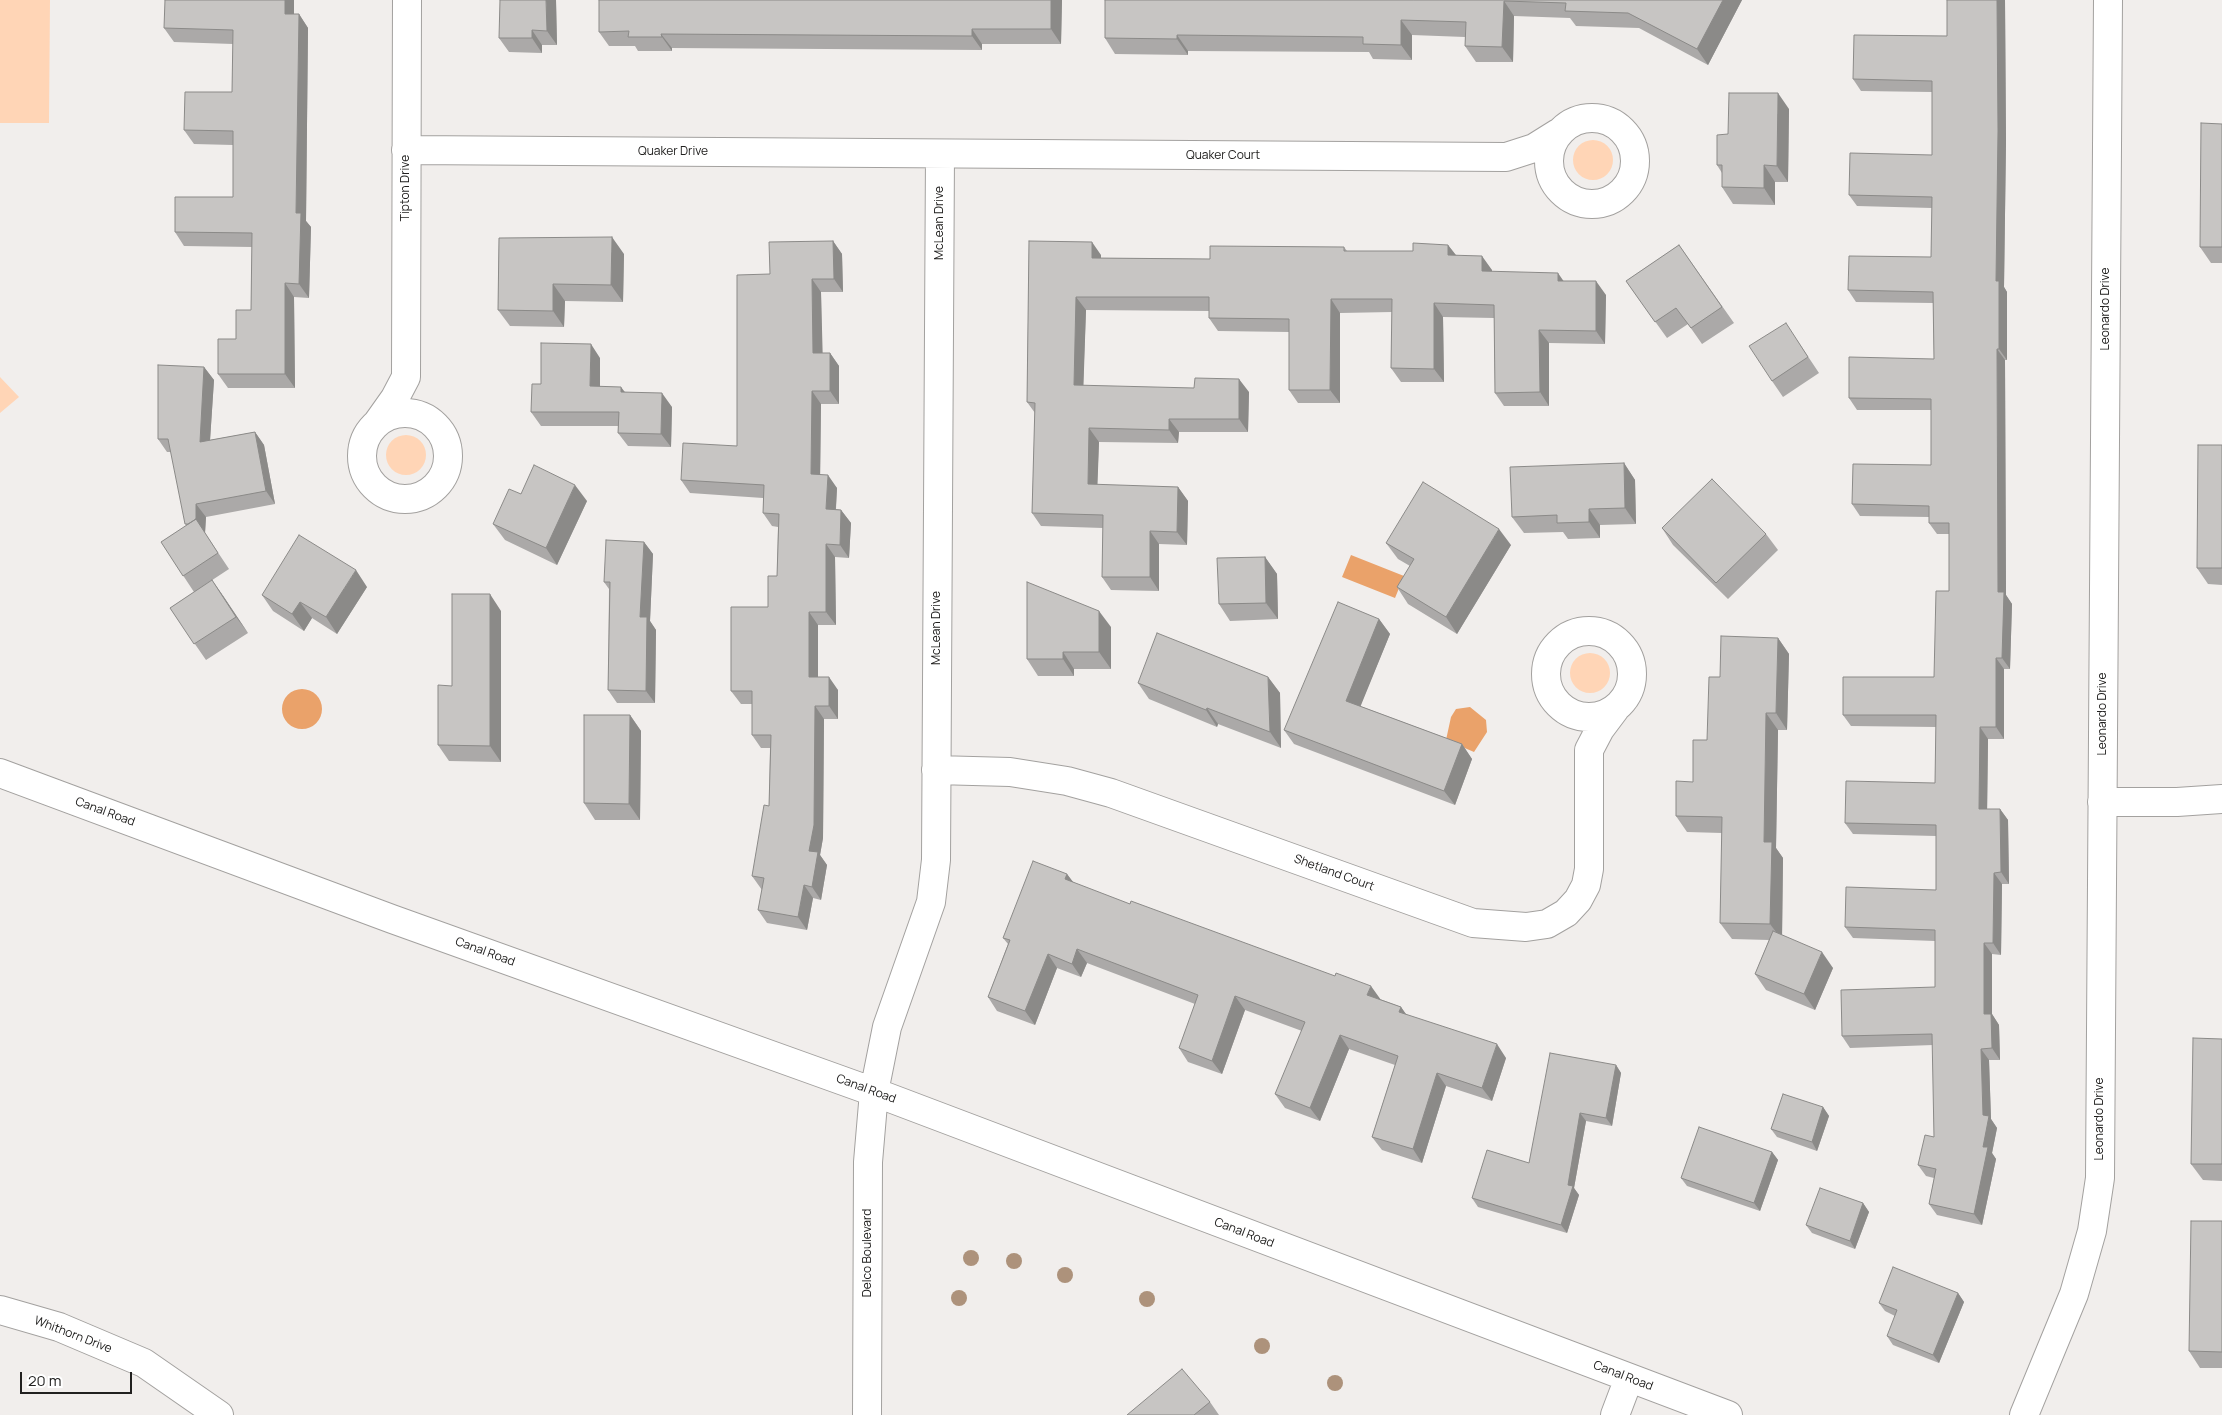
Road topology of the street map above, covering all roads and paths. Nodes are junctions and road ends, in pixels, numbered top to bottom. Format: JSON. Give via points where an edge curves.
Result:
{"nodes":[{"id":1,"x":407,"y":0,"type":"edge"},
{"id":2,"x":2108,"y":0,"type":"edge"},
{"id":3,"x":1558,"y":133,"type":"junction"},
{"id":4,"x":406,"y":150,"type":"junction"},
{"id":5,"x":940,"y":154,"type":"junction"},
{"id":6,"x":1506,"y":157,"type":"junction"},
{"id":7,"x":1555,"y":185,"type":"junction"},
{"id":8,"x":406,"y":377,"type":"junction"},
{"id":9,"x":378,"y":422,"type":"junction"},
{"id":10,"x":434,"y":423,"type":"junction"},
{"id":11,"x":1615,"y":709,"type":"junction"},
{"id":12,"x":1563,"y":710,"type":"junction"},
{"id":13,"x":1589,"y":750,"type":"junction"},
{"id":14,"x":936,"y":770,"type":"junction"},
{"id":15,"x":0,"y":773,"type":"edge"},
{"id":16,"x":2222,"y":799,"type":"edge"},
{"id":17,"x":2102,"y":802,"type":"junction"},
{"id":18,"x":874,"y":1092,"type":"junction"},
{"id":19,"x":0,"y":1310,"type":"edge"},
{"id":20,"x":1629,"y":1378,"type":"junction"},
{"id":21,"x":1678,"y":1406,"type":"edge"},
{"id":22,"x":219,"y":1415,"type":"edge"},
{"id":23,"x":867,"y":1415,"type":"edge"},
{"id":24,"x":1615,"y":1415,"type":"edge"},
{"id":25,"x":1728,"y":1415,"type":"edge"},
{"id":26,"x":2024,"y":1415,"type":"edge"}],
"edges":[{"from":1,"to":4,"type":"street","name":"Tipton Drive"},
{"from":2,"to":17,"type":"street","name":"Leonardo Drive"},
{"from":3,"to":6,"type":"street","name":"Quaker Court","via":[[1534,148]]},
{"from":3,"to":7,"type":"street","via":[[1548,158],[1549,172]]},
{"from":3,"to":7,"type":"street","name":"Quaker Court","via":[[1584,118],[1614,123],[1633,146],[1636,161],[1626,188],[1616,198],[1603,203],[1576,202]]},
{"from":4,"to":5,"type":"street","name":"Quaker Drive"},
{"from":4,"to":8,"type":"street","name":"Tipton Drive"},
{"from":5,"to":6,"type":"street","name":"Quaker Court"},
{"from":5,"to":14,"type":"street","name":"McLean Drive"},
{"from":6,"to":7,"type":"street","name":"Quaker Court","via":[[1534,170]]},
{"from":8,"to":9,"type":"street","name":"Tipton Drive"},
{"from":8,"to":10,"type":"street","name":"Tipton Drive"},
{"from":9,"to":10,"type":"street","via":[[391,414],[406,412]]},
{"from":9,"to":10,"type":"street","name":"Tipton Drive","via":[[362,446],[365,473],[372,485],[396,499],[423,496],[443,478],[448,464],[448,448]]},
{"from":11,"to":12,"type":"street","via":[[1590,718]]},
{"from":11,"to":12,"type":"street","name":"Shetland Court","via":[[1631,685],[1628,655],[1613,639],[1593,630],[1563,638],[1546,661],[1547,688]]},
{"from":11,"to":13,"type":"street","name":"Shetland Court"},
{"from":12,"to":13,"type":"street","name":"Shetland Court","via":[[1579,729]]},
{"from":13,"to":14,"type":"street","name":"Shetland Court","via":[[1589,869],[1586,885],[1566,913],[1546,924],[1526,928],[1473,923],[1102,790],[1010,772]]},
{"from":14,"to":18,"type":"street","name":"McLean Drive","via":[[936,860],[931,902],[887,1027]]},
{"from":15,"to":18,"type":"street","name":"Canal Road","via":[[392,919]]},
{"from":16,"to":17,"type":"street"},
{"from":17,"to":26,"type":"street","name":"Leonardo Drive","via":[[2100,1178],[2092,1231],[2074,1294]]},
{"from":18,"to":20,"type":"street","name":"Canal Road"},
{"from":18,"to":23,"type":"street","name":"Delco Boulevard","via":[[868,1162]]},
{"from":19,"to":22,"type":"street","name":"Whithorn Drive","via":[[59,1327],[144,1363]]},
{"from":20,"to":21,"type":"street","name":"Canal Road"},
{"from":20,"to":24,"type":"street"},
{"from":21,"to":25,"type":"street","name":"Canal Road"}]}
